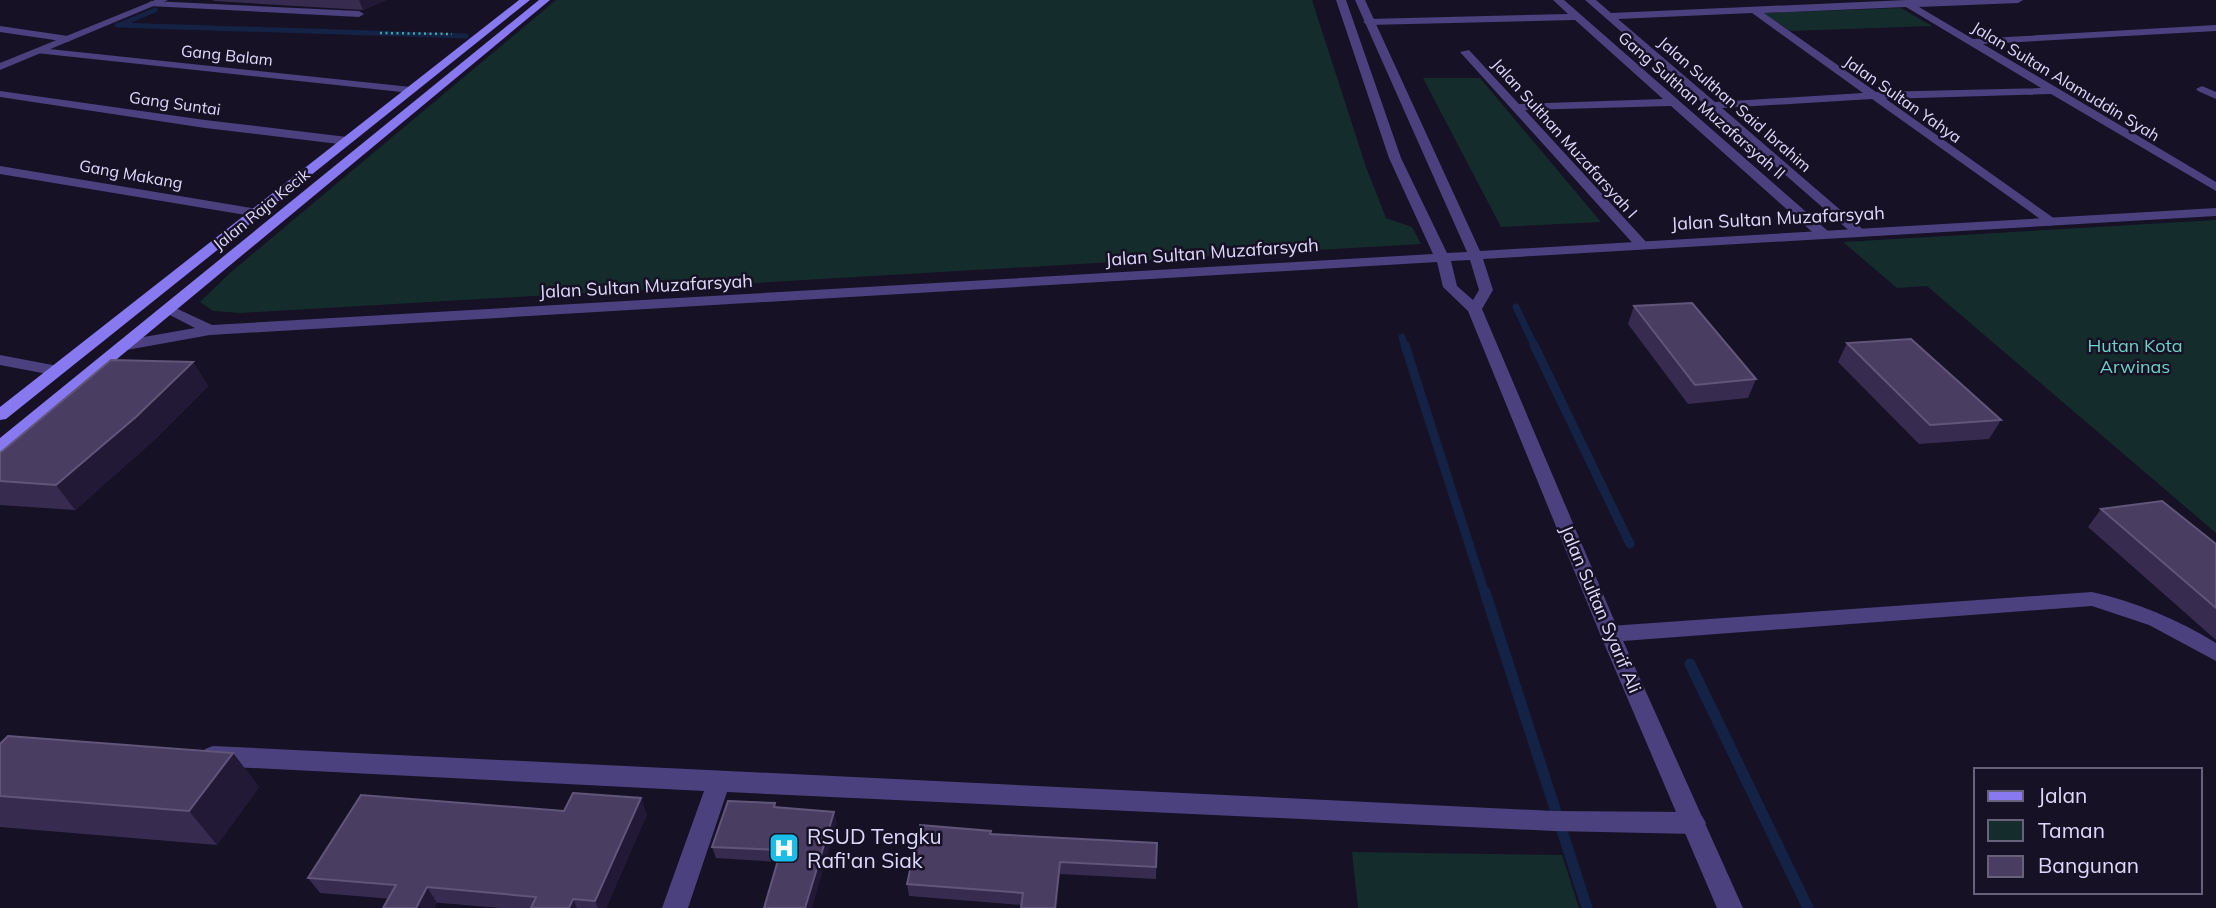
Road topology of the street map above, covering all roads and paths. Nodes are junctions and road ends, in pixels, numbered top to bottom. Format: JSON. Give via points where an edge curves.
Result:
{"nodes":[{"id":1,"x":524,"y":0,"type":"edge"},
{"id":2,"x":545,"y":0,"type":"edge"},
{"id":3,"x":1341,"y":0,"type":"edge"},
{"id":4,"x":1360,"y":0,"type":"edge"},
{"id":5,"x":1558,"y":0,"type":"edge"},
{"id":6,"x":1590,"y":0,"type":"edge"},
{"id":7,"x":1739,"y":0,"type":"edge"},
{"id":8,"x":2018,"y":0,"type":"edge"},
{"id":9,"x":158,"y":2,"type":"edge"},
{"id":10,"x":1903,"y":2,"type":"edge"},
{"id":11,"x":1755,"y":11,"type":"junction"},
{"id":12,"x":359,"y":14,"type":"dead end"},
{"id":13,"x":1609,"y":16,"type":"junction"},
{"id":14,"x":1577,"y":17,"type":"junction"},
{"id":15,"x":1368,"y":22,"type":"junction"},
{"id":16,"x":2216,"y":28,"type":"edge"},
{"id":17,"x":0,"y":29,"type":"edge"},
{"id":18,"x":380,"y":33,"type":"dead end"},
{"id":19,"x":481,"y":35,"type":"junction"},
{"id":20,"x":68,"y":39,"type":"junction"},
{"id":21,"x":1969,"y":42,"type":"junction"},
{"id":22,"x":40,"y":51,"type":"junction"},
{"id":23,"x":1465,"y":52,"type":"dead end"},
{"id":24,"x":0,"y":67,"type":"edge"},
{"id":25,"x":2202,"y":89,"type":"dead end"},
{"id":26,"x":411,"y":90,"type":"junction"},
{"id":27,"x":2050,"y":91,"type":"junction"},
{"id":28,"x":0,"y":94,"type":"edge"},
{"id":29,"x":1872,"y":96,"type":"junction"},
{"id":30,"x":2216,"y":96,"type":"edge"},
{"id":31,"x":1674,"y":102,"type":"junction"},
{"id":32,"x":1714,"y":105,"type":"junction"},
{"id":33,"x":1517,"y":107,"type":"junction"},
{"id":34,"x":347,"y":141,"type":"junction"},
{"id":35,"x":0,"y":170,"type":"edge"},
{"id":36,"x":293,"y":184,"type":"junction"},
{"id":37,"x":320,"y":184,"type":"junction"},
{"id":38,"x":2216,"y":187,"type":"edge"},
{"id":39,"x":2216,"y":212,"type":"edge"},
{"id":40,"x":257,"y":213,"type":"junction"},
{"id":41,"x":2050,"y":222,"type":"junction"},
{"id":42,"x":1859,"y":232,"type":"junction"},
{"id":43,"x":1824,"y":235,"type":"junction"},
{"id":44,"x":1642,"y":245,"type":"junction"},
{"id":45,"x":1475,"y":254,"type":"junction"},
{"id":46,"x":1440,"y":256,"type":"junction"},
{"id":47,"x":167,"y":308,"type":"junction"},
{"id":48,"x":1475,"y":309,"type":"junction"},
{"id":49,"x":210,"y":330,"type":"junction"},
{"id":50,"x":121,"y":346,"type":"junction"},
{"id":51,"x":0,"y":360,"type":"edge"},
{"id":52,"x":58,"y":371,"type":"junction"},
{"id":53,"x":0,"y":415,"type":"edge"},
{"id":54,"x":0,"y":447,"type":"edge"},
{"id":55,"x":1611,"y":634,"type":"junction"},
{"id":56,"x":2216,"y":653,"type":"edge"},
{"id":57,"x":192,"y":755,"type":"edge"},
{"id":58,"x":719,"y":782,"type":"junction"},
{"id":59,"x":1694,"y":823,"type":"junction"},
{"id":60,"x":674,"y":908,"type":"edge"},
{"id":61,"x":1730,"y":908,"type":"edge"}],
"edges":[{"from":1,"to":19,"type":"main road","name":"Jalan Raja Kecik"},
{"from":2,"to":37,"type":"main road","name":"Jalan Raja Kecik"},
{"from":3,"to":46,"type":"street","name":"Jalan Sultan Syarif Ali","via":[[1395,158]]},
{"from":4,"to":15,"type":"street"},
{"from":5,"to":14,"type":"street","name":"Gang Sulthan Muzafarsyah II"},
{"from":6,"to":13,"type":"street","name":"Jalan Sulthan Said Ibrahim"},
{"from":7,"to":11,"type":"street","name":"Jalan Sultan Yahya"},
{"from":8,"to":10,"type":"street"},
{"from":9,"to":12,"type":"street"},
{"from":9,"to":20,"type":"street"},
{"from":10,"to":11,"type":"street"},
{"from":10,"to":21,"type":"street","name":"Jalan Sultan Alamuddin Syah"},
{"from":11,"to":13,"type":"street"},
{"from":11,"to":29,"type":"street","name":"Jalan Sultan Yahya"},
{"from":13,"to":32,"type":"street","name":"Jalan Sulthan Said Ibrahim"},
{"from":14,"to":15,"type":"street"},
{"from":14,"to":31,"type":"street","name":"Gang Sulthan Muzafarsyah II"},
{"from":15,"to":45,"type":"street"},
{"from":16,"to":21,"type":"street"},
{"from":17,"to":20,"type":"street"},
{"from":18,"to":19,"type":"path"},
{"from":19,"to":26,"type":"main road","name":"Jalan Raja Kecik"},
{"from":20,"to":22,"type":"street"},
{"from":21,"to":27,"type":"street","name":"Jalan Sultan Alamuddin Syah"},
{"from":22,"to":24,"type":"street"},
{"from":22,"to":26,"type":"street","name":"Gang Balam"},
{"from":23,"to":33,"type":"street","name":"Jalan Sulthan Muzafarsyah I"},
{"from":25,"to":30,"type":"street"},
{"from":26,"to":34,"type":"main road","name":"Jalan Raja Kecik"},
{"from":27,"to":29,"type":"street"},
{"from":27,"to":38,"type":"street","name":"Jalan Sultan Alamuddin Syah"},
{"from":28,"to":34,"type":"street","name":"Gang Suntai"},
{"from":29,"to":32,"type":"street"},
{"from":29,"to":41,"type":"street","name":"Jalan Sultan Yahya"},
{"from":31,"to":33,"type":"street"},
{"from":31,"to":43,"type":"street","name":"Gang Sulthan Muzafarsyah II"},
{"from":32,"to":42,"type":"street","name":"Jalan Sulthan Said Ibrahim"},
{"from":33,"to":44,"type":"street","name":"Jalan Sulthan Muzafarsyah I"},
{"from":34,"to":36,"type":"main road","name":"Jalan Raja Kecik"},
{"from":35,"to":40,"type":"street","name":"Gang Makang"},
{"from":36,"to":37,"type":"main road"},
{"from":36,"to":40,"type":"main road","name":"Jalan Raja Kecik"},
{"from":37,"to":47,"type":"main road","name":"Jalan Raja Kecik"},
{"from":39,"to":41,"type":"street","name":"Jalan Sultan Muzafarsyah"},
{"from":40,"to":52,"type":"main road","name":"Jalan Raja Kecik"},
{"from":41,"to":42,"type":"street","name":"Jalan Sultan Muzafarsyah"},
{"from":42,"to":43,"type":"street","name":"Jalan Sultan Muzafarsyah"},
{"from":43,"to":44,"type":"street","name":"Jalan Sultan Muzafarsyah"},
{"from":44,"to":45,"type":"street","name":"Jalan Sultan Muzafarsyah"},
{"from":45,"to":46,"type":"street","name":"Jalan Sultan Muzafarsyah"},
{"from":45,"to":48,"type":"street","via":[[1486,290]]},
{"from":46,"to":48,"type":"street","name":"Jalan Sultan Syarif Ali","via":[[1450,287]]},
{"from":46,"to":49,"type":"street","name":"Jalan Sultan Muzafarsyah"},
{"from":47,"to":49,"type":"street"},
{"from":47,"to":50,"type":"main road","name":"Jalan Raja Kecik"},
{"from":48,"to":55,"type":"street","name":"Jalan Sultan Syarif Ali"},
{"from":49,"to":50,"type":"street","name":"Jalan Sultan Muzafarsyah"},
{"from":50,"to":54,"type":"main road","name":"Jalan Raja Kecik"},
{"from":51,"to":52,"type":"street"},
{"from":52,"to":53,"type":"main road","name":"Jalan Raja Kecik"},
{"from":55,"to":56,"type":"street","via":[[2092,599],[2158,619]]},
{"from":55,"to":59,"type":"street","name":"Jalan Sultan Syarif Ali"},
{"from":57,"to":58,"type":"street"},
{"from":58,"to":59,"type":"street","via":[[1554,821]]},
{"from":58,"to":60,"type":"street"},
{"from":59,"to":61,"type":"street","name":"Jalan Sultan Syarif Ali"}]}
